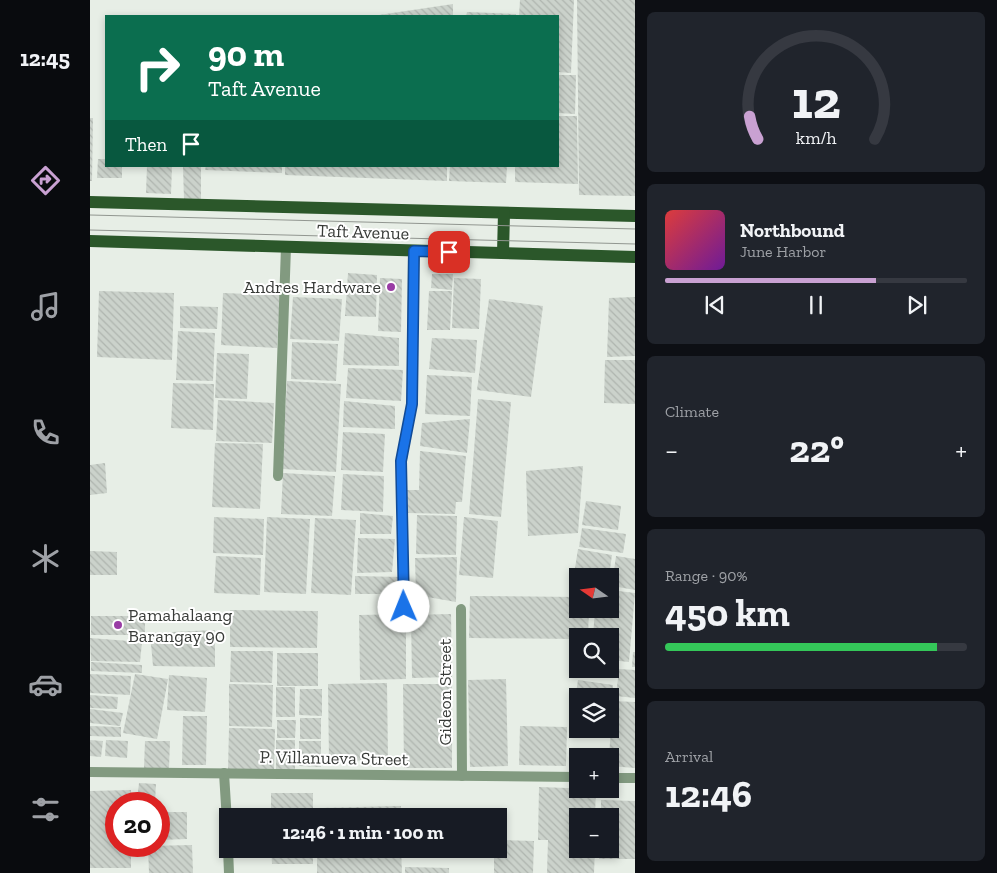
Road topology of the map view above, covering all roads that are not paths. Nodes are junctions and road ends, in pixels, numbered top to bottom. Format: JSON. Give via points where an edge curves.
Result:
{"nodes":[{"id":1,"x":90,"y":202,"type":"edge"},
{"id":2,"x":504,"y":212,"type":"junction"},
{"id":3,"x":634,"y":216,"type":"edge"},
{"id":4,"x":90,"y":241,"type":"edge"},
{"id":5,"x":286,"y":247,"type":"junction"},
{"id":6,"x":414,"y":251,"type":"junction"},
{"id":7,"x":503,"y":253,"type":"junction"},
{"id":8,"x":634,"y":257,"type":"edge"},
{"id":9,"x":278,"y":476,"type":"dead end"},
{"id":10,"x":404,"y":607,"type":"dead end"},
{"id":11,"x":461,"y":609,"type":"dead end"},
{"id":12,"x":90,"y":772,"type":"edge"},
{"id":13,"x":224,"y":773,"type":"junction"},
{"id":14,"x":462,"y":776,"type":"junction"},
{"id":15,"x":569,"y":777,"type":"edge"},
{"id":16,"x":619,"y":778,"type":"edge"},
{"id":17,"x":634,"y":778,"type":"edge"},
{"id":18,"x":226,"y":808,"type":"edge"},
{"id":19,"x":228,"y":858,"type":"edge"},
{"id":20,"x":229,"y":873,"type":"edge"}],
"edges":[{"from":1,"to":2,"type":"main road","name":"Taft Avenue"},
{"from":2,"to":3,"type":"main road","name":"Taft Avenue"},
{"from":2,"to":7,"type":"main road"},
{"from":4,"to":5,"type":"main road","name":"Taft Avenue"},
{"from":5,"to":6,"type":"main road","name":"Taft Avenue"},
{"from":5,"to":9,"type":"street"},
{"from":6,"to":7,"type":"main road","name":"Taft Avenue"},
{"from":6,"to":10,"type":"street","via":[[412,404],[401,461]]},
{"from":7,"to":8,"type":"main road","name":"Taft Avenue"},
{"from":11,"to":14,"type":"street","name":"Gideon Street"},
{"from":12,"to":13,"type":"street","name":"P. Villanueva Street"},
{"from":13,"to":14,"type":"street","name":"P. Villanueva Street"},
{"from":13,"to":18,"type":"street"},
{"from":14,"to":15,"type":"street","name":"P. Villanueva Street"},
{"from":16,"to":17,"type":"street"},
{"from":19,"to":20,"type":"street"}]}
